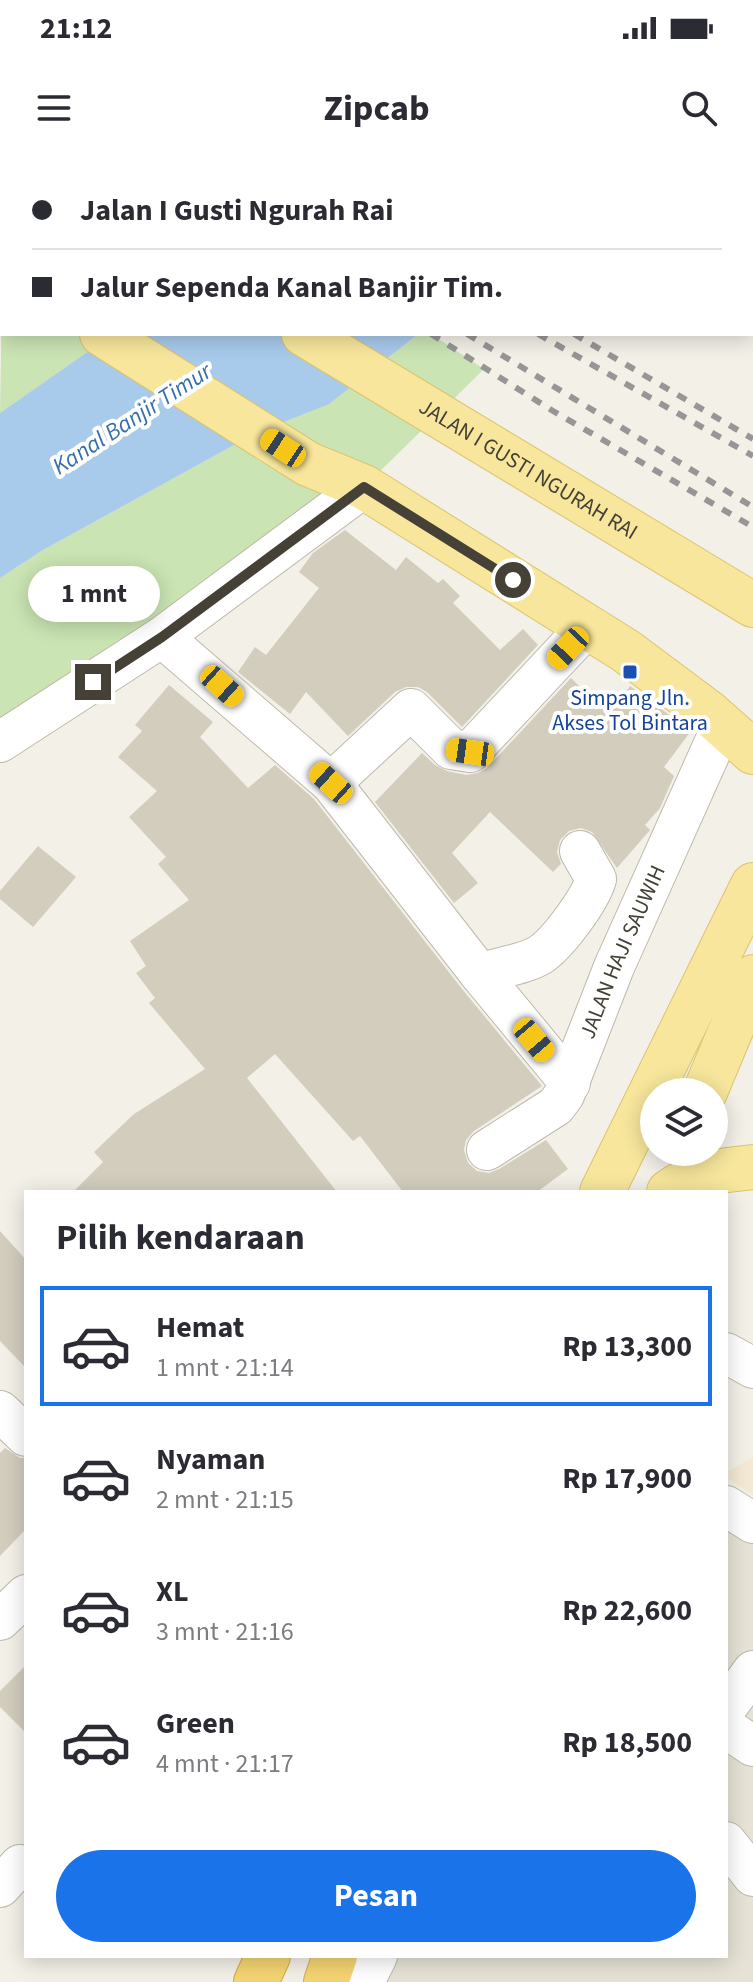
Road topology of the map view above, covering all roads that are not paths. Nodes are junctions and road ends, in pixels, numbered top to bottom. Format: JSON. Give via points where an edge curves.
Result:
{"nodes":[{"id":1,"x":105,"y":336,"type":"edge"},
{"id":2,"x":307,"y":336,"type":"edge"},
{"id":3,"x":364,"y":487,"type":"junction"},
{"id":4,"x":753,"y":605,"type":"edge"},
{"id":5,"x":587,"y":627,"type":"junction"},
{"id":6,"x":162,"y":637,"type":"junction"},
{"id":7,"x":0,"y":742,"type":"edge"},
{"id":8,"x":742,"y":743,"type":"edge"},
{"id":9,"x":331,"y":783,"type":"junction"},
{"id":10,"x":580,"y":851,"type":"dead end"},
{"id":11,"x":753,"y":885,"type":"edge"},
{"id":12,"x":480,"y":974,"type":"junction"},
{"id":13,"x":753,"y":977,"type":"edge"},
{"id":14,"x":711,"y":1078,"type":"edge"},
{"id":15,"x":570,"y":1083,"type":"junction"},
{"id":16,"x":487,"y":1150,"type":"dead end"},
{"id":17,"x":714,"y":1166,"type":"edge"},
{"id":18,"x":603,"y":1190,"type":"edge"},
{"id":19,"x":672,"y":1190,"type":"edge"},
{"id":20,"x":728,"y":1354,"type":"edge"},
{"id":21,"x":753,"y":1368,"type":"edge"},
{"id":22,"x":0,"y":1411,"type":"edge"},
{"id":23,"x":24,"y":1434,"type":"edge"},
{"id":24,"x":728,"y":1507,"type":"edge"},
{"id":25,"x":753,"y":1523,"type":"edge"},
{"id":26,"x":24,"y":1597,"type":"edge"},
{"id":27,"x":0,"y":1620,"type":"edge"},
{"id":28,"x":753,"y":1671,"type":"edge"},
{"id":29,"x":728,"y":1705,"type":"edge"},
{"id":30,"x":728,"y":1729,"type":"edge"},
{"id":31,"x":753,"y":1746,"type":"edge"},
{"id":32,"x":728,"y":1845,"type":"edge"},
{"id":33,"x":753,"y":1876,"type":"edge"},
{"id":34,"x":267,"y":1958,"type":"edge"},
{"id":35,"x":334,"y":1958,"type":"edge"},
{"id":36,"x":376,"y":1958,"type":"edge"},
{"id":37,"x":256,"y":1982,"type":"edge"},
{"id":38,"x":326,"y":1982,"type":"edge"},
{"id":39,"x":364,"y":1982,"type":"edge"}],
"edges":[{"from":1,"to":3,"type":"main road","via":[[308,464]]},
{"from":2,"to":4,"type":"main road","name":"JALAN I GUSTI NGURAH RAI"},
{"from":3,"to":5,"type":"main road"},
{"from":3,"to":6,"type":"street"},
{"from":5,"to":8,"type":"main road","via":[[667,680]]},
{"from":5,"to":9,"type":"street","via":[[470,752],[451,749],[411,709]]},
{"from":6,"to":7,"type":"street"},
{"from":6,"to":9,"type":"street"},
{"from":8,"to":15,"type":"street","name":"JALAN HAJI SAUWIH","via":[[614,967]]},
{"from":9,"to":12,"type":"street"},
{"from":10,"to":12,"type":"street","via":[[596,879],[577,916],[540,955]]},
{"from":11,"to":18,"type":"main road"},
{"from":12,"to":15,"type":"street"},
{"from":13,"to":14,"type":"main road"},
{"from":15,"to":16,"type":"street","name":"JALAN HAJI SAUWIH","via":[[556,1106]]},
{"from":17,"to":19,"type":"main road"},
{"from":20,"to":21,"type":"street"},
{"from":22,"to":23,"type":"street"},
{"from":24,"to":25,"type":"street"},
{"from":26,"to":27,"type":"street"},
{"from":28,"to":29,"type":"street"},
{"from":30,"to":31,"type":"street"},
{"from":32,"to":33,"type":"street"},
{"from":34,"to":37,"type":"highway"},
{"from":35,"to":38,"type":"highway"},
{"from":36,"to":39,"type":"street"}]}
